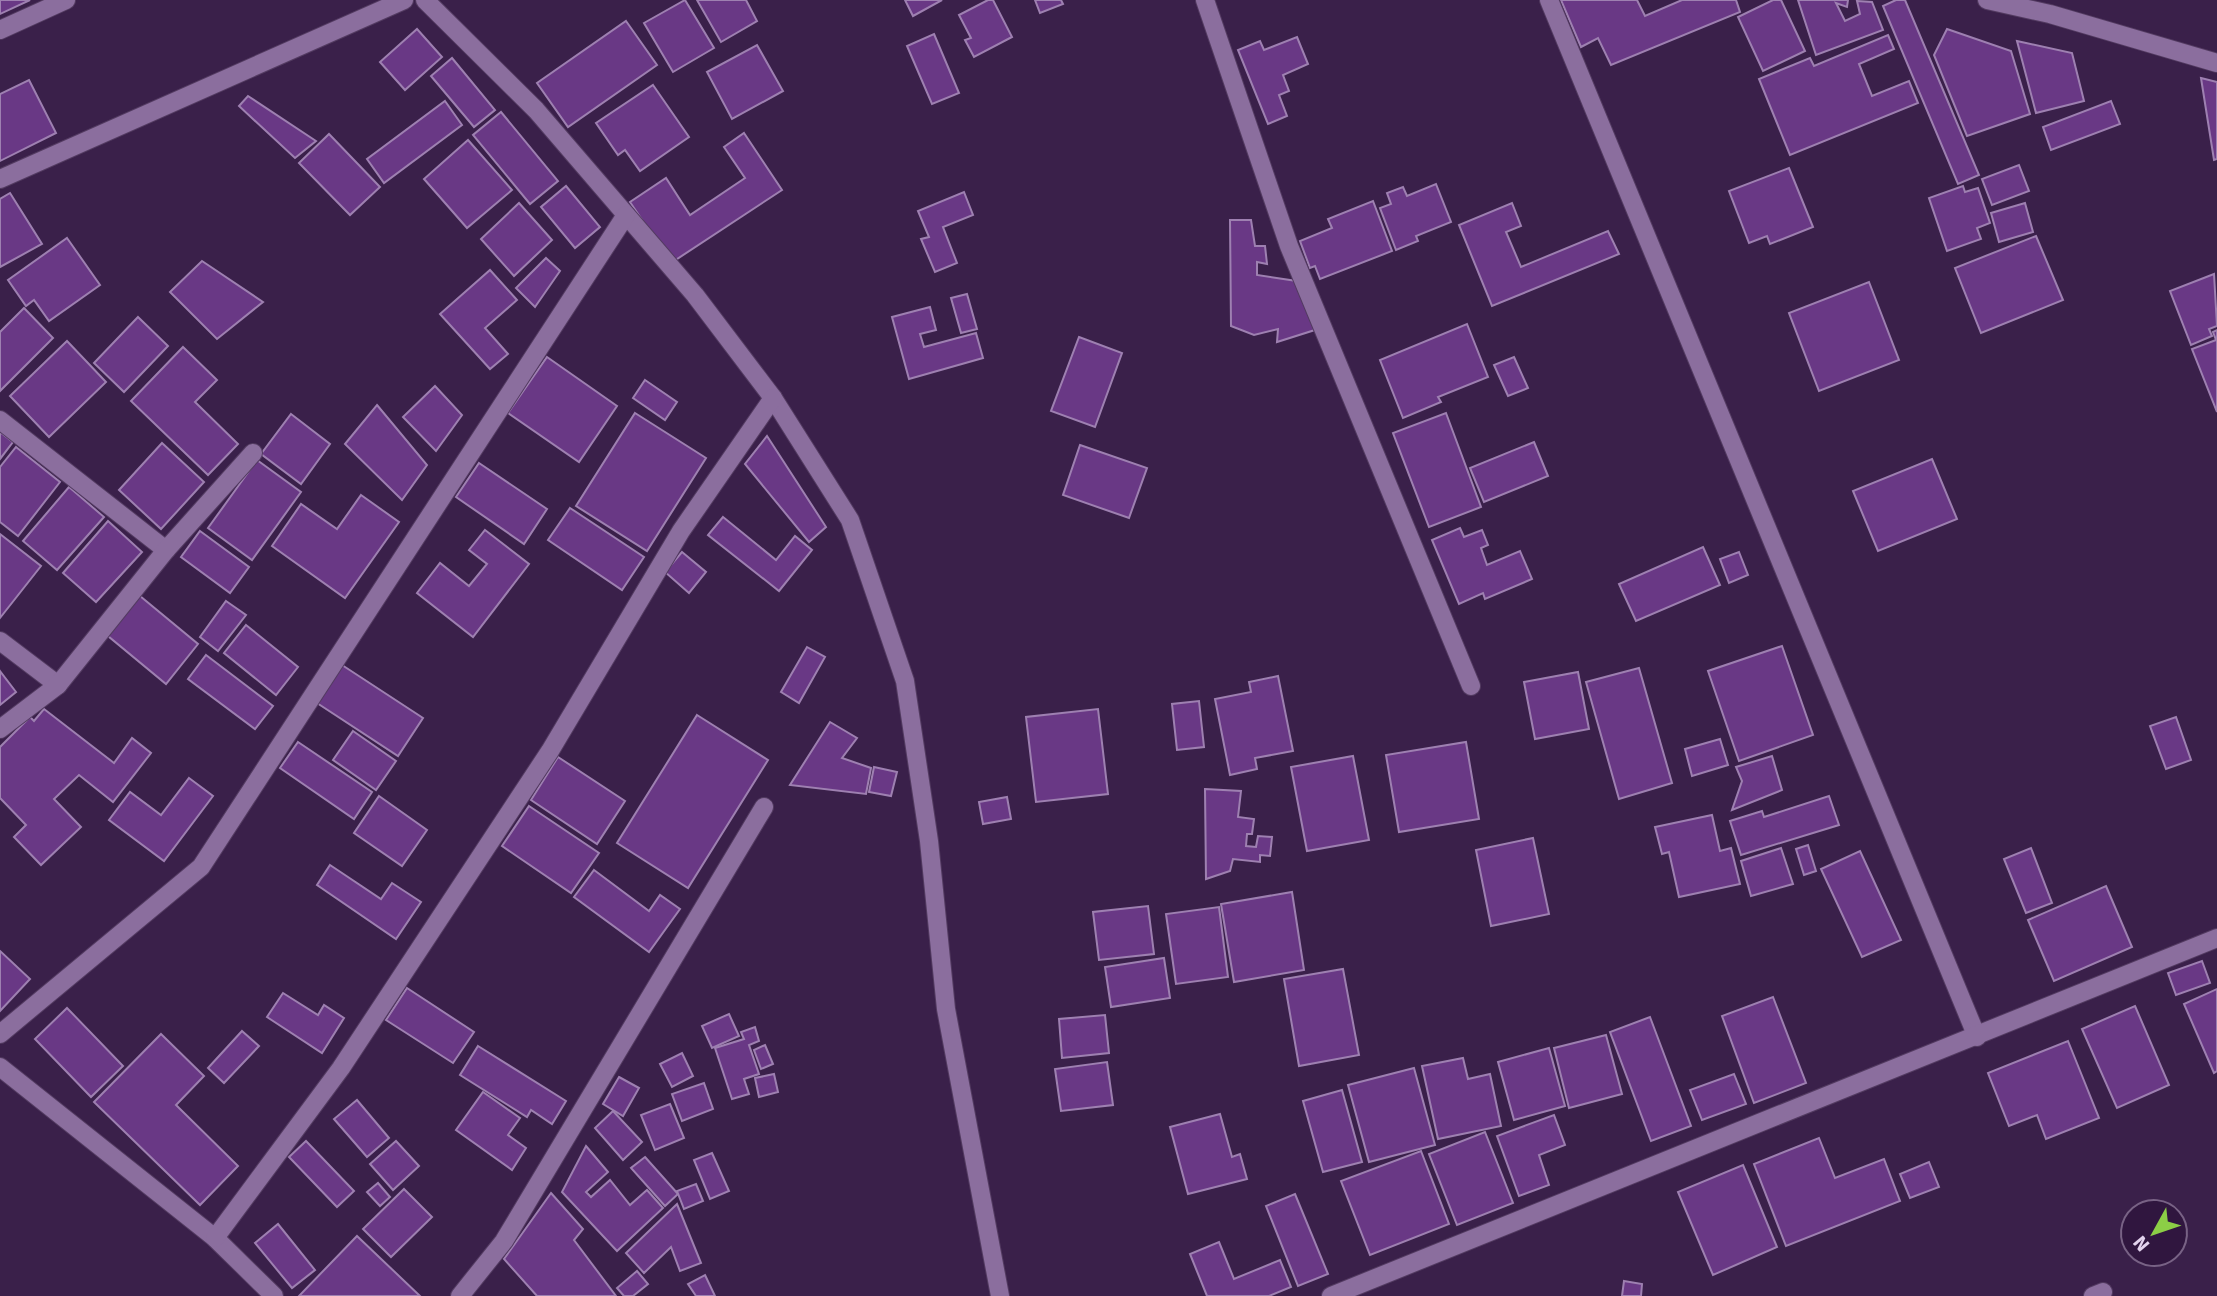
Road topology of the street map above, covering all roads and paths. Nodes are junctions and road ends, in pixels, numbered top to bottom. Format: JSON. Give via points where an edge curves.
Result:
{"nodes":[{"id":1,"x":66,"y":0,"type":"edge"},
{"id":2,"x":404,"y":0,"type":"edge"},
{"id":3,"x":425,"y":0,"type":"edge"},
{"id":4,"x":1205,"y":0,"type":"edge"},
{"id":5,"x":1549,"y":0,"type":"edge"},
{"id":6,"x":1987,"y":0,"type":"edge"},
{"id":7,"x":2051,"y":7,"type":"edge"},
{"id":8,"x":0,"y":30,"type":"edge"},
{"id":9,"x":2217,"y":63,"type":"edge"},
{"id":10,"x":0,"y":179,"type":"edge"},
{"id":11,"x":626,"y":215,"type":"junction"},
{"id":12,"x":773,"y":398,"type":"junction"},
{"id":13,"x":0,"y":420,"type":"edge"},
{"id":14,"x":253,"y":453,"type":"dead end"},
{"id":15,"x":166,"y":550,"type":"junction"},
{"id":16,"x":0,"y":641,"type":"edge"},
{"id":17,"x":58,"y":685,"type":"junction"},
{"id":18,"x":1471,"y":686,"type":"dead end"},
{"id":19,"x":0,"y":729,"type":"edge"},
{"id":20,"x":764,"y":807,"type":"dead end"},
{"id":21,"x":2217,"y":938,"type":"edge"},
{"id":22,"x":0,"y":1034,"type":"edge"},
{"id":23,"x":1977,"y":1037,"type":"junction"},
{"id":24,"x":0,"y":1067,"type":"edge"},
{"id":25,"x":215,"y":1238,"type":"junction"},
{"id":26,"x":274,"y":1296,"type":"edge"},
{"id":27,"x":460,"y":1296,"type":"edge"},
{"id":28,"x":1000,"y":1296,"type":"edge"},
{"id":29,"x":1331,"y":1296,"type":"edge"}],
"edges":[{"from":1,"to":8,"type":"street"},
{"from":2,"to":10,"type":"street"},
{"from":3,"to":11,"type":"street","via":[[536,110]]},
{"from":4,"to":18,"type":"street","via":[[1289,246]]},
{"from":5,"to":23,"type":"street"},
{"from":6,"to":7,"type":"street"},
{"from":7,"to":9,"type":"street"},
{"from":11,"to":12,"type":"street","via":[[695,295]]},
{"from":11,"to":22,"type":"street","via":[[201,867]]},
{"from":12,"to":25,"type":"street","via":[[681,531],[550,751],[348,1056]]},
{"from":12,"to":28,"type":"street","via":[[850,520],[905,681],[929,841],[946,1009]]},
{"from":13,"to":15,"type":"street"},
{"from":14,"to":15,"type":"street"},
{"from":15,"to":17,"type":"street"},
{"from":16,"to":17,"type":"street"},
{"from":17,"to":19,"type":"street"},
{"from":20,"to":27,"type":"street","via":[[504,1241]]},
{"from":21,"to":23,"type":"street"},
{"from":23,"to":29,"type":"street"},
{"from":24,"to":25,"type":"street"},
{"from":25,"to":26,"type":"street"}]}
